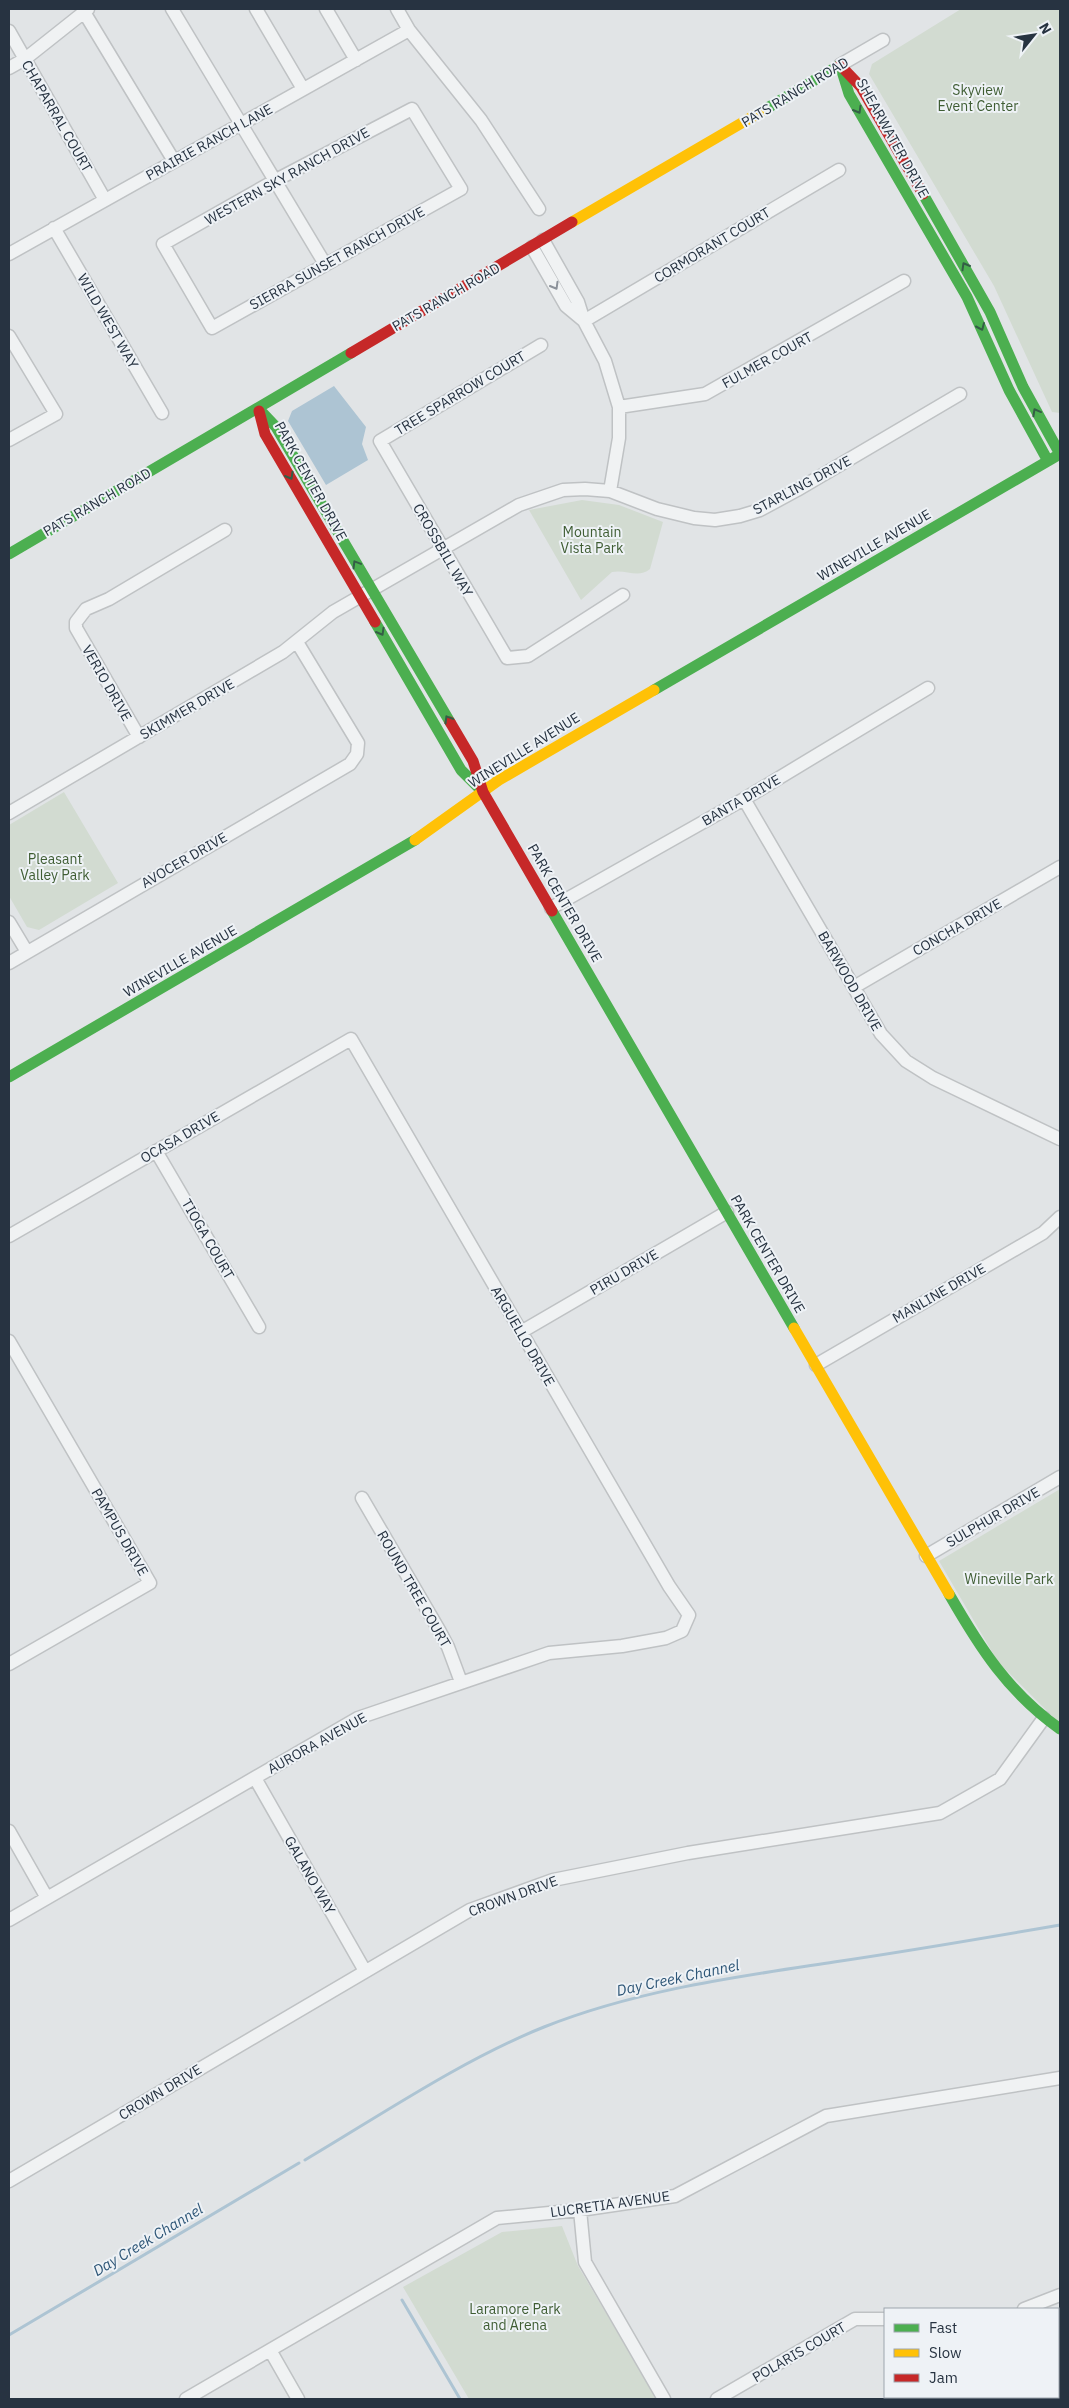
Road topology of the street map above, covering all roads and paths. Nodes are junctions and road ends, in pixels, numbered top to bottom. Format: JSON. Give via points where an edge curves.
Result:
{"nodes":[{"id":1,"x":172,"y":9,"type":"edge"},
{"id":2,"x":256,"y":9,"type":"edge"},
{"id":3,"x":326,"y":9,"type":"edge"},
{"id":4,"x":397,"y":9,"type":"edge"},
{"id":5,"x":86,"y":10,"type":"edge"},
{"id":6,"x":409,"y":30,"type":"junction"},
{"id":7,"x":9,"y":31,"type":"edge"},
{"id":8,"x":882,"y":40,"type":"dead end"},
{"id":9,"x":24,"y":59,"type":"junction"},
{"id":10,"x":356,"y":60,"type":"junction"},
{"id":11,"x":840,"y":65,"type":"junction"},
{"id":12,"x":9,"y":68,"type":"edge"},
{"id":13,"x":304,"y":89,"type":"junction"},
{"id":14,"x":243,"y":123,"type":"junction"},
{"id":15,"x":174,"y":161,"type":"junction"},
{"id":16,"x":839,"y":170,"type":"dead end"},
{"id":17,"x":276,"y":180,"type":"junction"},
{"id":18,"x":461,"y":189,"type":"joint"},
{"id":19,"x":105,"y":200,"type":"junction"},
{"id":20,"x":539,"y":210,"type":"dead end"},
{"id":21,"x":54,"y":228,"type":"junction"},
{"id":22,"x":537,"y":244,"type":"junction"},
{"id":23,"x":9,"y":254,"type":"edge"},
{"id":24,"x":326,"y":264,"type":"junction"},
{"id":25,"x":904,"y":282,"type":"dead end"},
{"id":26,"x":584,"y":321,"type":"junction"},
{"id":27,"x":212,"y":328,"type":"joint"},
{"id":28,"x":9,"y":336,"type":"edge"},
{"id":29,"x":541,"y":345,"type":"dead end"},
{"id":30,"x":960,"y":394,"type":"dead end"},
{"id":31,"x":619,"y":407,"type":"junction"},
{"id":32,"x":258,"y":408,"type":"junction"},
{"id":33,"x":162,"y":413,"type":"dead end"},
{"id":34,"x":9,"y":440,"type":"edge"},
{"id":35,"x":380,"y":441,"type":"joint"},
{"id":36,"x":1060,"y":454,"type":"edge"},
{"id":37,"x":1048,"y":461,"type":"junction"},
{"id":38,"x":610,"y":491,"type":"junction"},
{"id":39,"x":225,"y":530,"type":"dead end"},
{"id":40,"x":442,"y":549,"type":"junction"},
{"id":41,"x":9,"y":554,"type":"edge"},
{"id":42,"x":372,"y":590,"type":"junction"},
{"id":43,"x":624,"y":595,"type":"dead end"},
{"id":44,"x":360,"y":596,"type":"junction"},
{"id":45,"x":297,"y":642,"type":"junction"},
{"id":46,"x":928,"y":688,"type":"dead end"},
{"id":47,"x":139,"y":737,"type":"junction"},
{"id":48,"x":483,"y":792,"type":"junction"},
{"id":49,"x":744,"y":799,"type":"junction"},
{"id":50,"x":9,"y":813,"type":"edge"},
{"id":51,"x":1060,"y":867,"type":"edge"},
{"id":52,"x":551,"y":908,"type":"junction"},
{"id":53,"x":9,"y":922,"type":"edge"},
{"id":54,"x":27,"y":952,"type":"junction"},
{"id":55,"x":9,"y":963,"type":"edge"},
{"id":56,"x":854,"y":987,"type":"junction"},
{"id":57,"x":352,"y":1039,"type":"joint"},
{"id":58,"x":9,"y":1077,"type":"edge"},
{"id":59,"x":1060,"y":1139,"type":"edge"},
{"id":60,"x":156,"y":1151,"type":"junction"},
{"id":61,"x":727,"y":1212,"type":"junction"},
{"id":62,"x":1060,"y":1217,"type":"edge"},
{"id":63,"x":9,"y":1236,"type":"edge"},
{"id":64,"x":259,"y":1327,"type":"dead end"},
{"id":65,"x":521,"y":1332,"type":"junction"},
{"id":66,"x":9,"y":1341,"type":"edge"},
{"id":67,"x":816,"y":1365,"type":"junction"},
{"id":68,"x":1060,"y":1477,"type":"edge"},
{"id":69,"x":362,"y":1498,"type":"dead end"},
{"id":70,"x":926,"y":1556,"type":"junction"},
{"id":71,"x":682,"y":1631,"type":"joint"},
{"id":72,"x":9,"y":1664,"type":"edge"},
{"id":73,"x":461,"y":1682,"type":"junction"},
{"id":74,"x":1044,"y":1718,"type":"junction"},
{"id":75,"x":1060,"y":1729,"type":"edge"},
{"id":76,"x":255,"y":1778,"type":"junction"},
{"id":77,"x":9,"y":1832,"type":"edge"},
{"id":78,"x":47,"y":1898,"type":"junction"},
{"id":79,"x":9,"y":1920,"type":"edge"},
{"id":80,"x":365,"y":1971,"type":"junction"},
{"id":81,"x":1060,"y":2078,"type":"edge"},
{"id":82,"x":9,"y":2182,"type":"edge"},
{"id":83,"x":580,"y":2210,"type":"junction"},
{"id":84,"x":1060,"y":2295,"type":"edge"},
{"id":85,"x":1027,"y":2308,"type":"edge"},
{"id":86,"x":884,"y":2319,"type":"edge"},
{"id":87,"x":270,"y":2350,"type":"junction"},
{"id":88,"x":186,"y":2399,"type":"edge"},
{"id":89,"x":298,"y":2399,"type":"edge"},
{"id":90,"x":664,"y":2399,"type":"edge"},
{"id":91,"x":717,"y":2399,"type":"edge"}],
"edges":[{"from":1,"to":14,"type":"street"},
{"from":2,"to":13,"type":"street"},
{"from":3,"to":10,"type":"street"},
{"from":4,"to":6,"type":"street"},
{"from":5,"to":9,"type":"street"},
{"from":5,"to":15,"type":"street"},
{"from":6,"to":10,"type":"street","name":"PRAIRIE RANCH LANE"},
{"from":6,"to":20,"type":"street","via":[[481,120]]},
{"from":7,"to":9,"type":"street","name":"CHAPARRAL COURT"},
{"from":8,"to":11,"type":"street","name":"PATS RANCH ROAD"},
{"from":9,"to":12,"type":"street"},
{"from":9,"to":19,"type":"street","name":"CHAPARRAL COURT"},
{"from":10,"to":13,"type":"street","name":"PRAIRIE RANCH LANE"},
{"from":11,"to":22,"type":"street","name":"PATS RANCH ROAD"},
{"from":36,"to":11,"type":"street","name":"SHEARWATER DRIVE","one_way":true,"via":[[1023,387],[974,283],[861,87]]},
{"from":11,"to":37,"type":"street","name":"SHEARWATER DRIVE","one_way":true,"via":[[848,94],[967,296],[1009,390]]},
{"from":13,"to":14,"type":"street","name":"PRAIRIE RANCH LANE"},
{"from":14,"to":15,"type":"street","name":"PRAIRIE RANCH LANE"},
{"from":14,"to":17,"type":"street"},
{"from":15,"to":19,"type":"street","name":"PRAIRIE RANCH LANE"},
{"from":16,"to":26,"type":"street","name":"CORMORANT COURT"},
{"from":17,"to":18,"type":"street","name":"WESTERN SKY RANCH DRIVE","via":[[412,109]]},
{"from":17,"to":24,"type":"street"},
{"from":17,"to":27,"type":"street","name":"WESTERN SKY RANCH DRIVE","via":[[163,244]]},
{"from":18,"to":24,"type":"street","name":"SIERRA SUNSET RANCH DRIVE"},
{"from":19,"to":21,"type":"street","name":"PRAIRIE RANCH LANE"},
{"from":21,"to":23,"type":"street","name":"PRAIRIE RANCH LANE"},
{"from":21,"to":33,"type":"street","name":"WILD WEST WAY"},
{"from":22,"to":26,"type":"street","via":[[578,302]]},
{"from":22,"to":32,"type":"street","name":"PATS RANCH ROAD"},
{"from":24,"to":27,"type":"street","name":"SIERRA SUNSET RANCH DRIVE"},
{"from":25,"to":31,"type":"street","name":"FULMER COURT","via":[[705,394]]},
{"from":26,"to":31,"type":"street","via":[[605,361]]},
{"from":28,"to":34,"type":"street","via":[[56,414]]},
{"from":29,"to":35,"type":"street","name":"TREE SPARROW COURT"},
{"from":30,"to":38,"type":"street","name":"STARLING DRIVE","via":[[797,490],[760,510],[740,516],[715,520],[694,518],[657,509]]},
{"from":31,"to":38,"type":"street","via":[[619,438]]},
{"from":32,"to":41,"type":"street","name":"PATS RANCH ROAD"},
{"from":42,"to":32,"type":"street","name":"PARK CENTER DRIVE","one_way":true,"via":[[276,427]]},
{"from":32,"to":44,"type":"street","name":"PARK CENTER DRIVE","one_way":true,"via":[[265,434]]},
{"from":35,"to":40,"type":"street","name":"CROSSBILL WAY"},
{"from":36,"to":37,"type":"street","name":"WINEVILLE AVENUE"},
{"from":37,"to":48,"type":"street","name":"WINEVILLE AVENUE"},
{"from":38,"to":40,"type":"street","name":"STARLING DRIVE","via":[[586,488],[542,496],[519,505]]},
{"from":39,"to":47,"type":"street","name":"VERIO DRIVE","via":[[109,599],[86,609],[76,622],[76,628]]},
{"from":40,"to":42,"type":"street","name":"STARLING DRIVE"},
{"from":40,"to":43,"type":"street","name":"CROSSBILL WAY","via":[[508,658],[528,656]]},
{"from":42,"to":44,"type":"street","name":"STARLING DRIVE"},
{"from":48,"to":42,"type":"street","name":"PARK CENTER DRIVE","one_way":true,"via":[[473,761]]},
{"from":44,"to":45,"type":"street","name":"SKIMMER DRIVE","via":[[323,619]]},
{"from":44,"to":48,"type":"street","name":"PARK CENTER DRIVE","one_way":true,"via":[[461,770]]},
{"from":45,"to":47,"type":"street","name":"SKIMMER DRIVE"},
{"from":45,"to":54,"type":"street","name":"AVOCER DRIVE","via":[[358,743],[357,754],[350,764]]},
{"from":46,"to":49,"type":"street","name":"BANTA DRIVE"},
{"from":47,"to":50,"type":"street","name":"SKIMMER DRIVE"},
{"from":48,"to":52,"type":"street","name":"PARK CENTER DRIVE"},
{"from":48,"to":58,"type":"street","name":"WINEVILLE AVENUE","via":[[402,849]]},
{"from":49,"to":52,"type":"street","name":"BANTA DRIVE"},
{"from":49,"to":56,"type":"street","name":"BARWOOD DRIVE"},
{"from":51,"to":56,"type":"street","name":"CONCHA DRIVE"},
{"from":52,"to":61,"type":"street","name":"PARK CENTER DRIVE"},
{"from":53,"to":54,"type":"street"},
{"from":54,"to":55,"type":"street","name":"AVOCER DRIVE"},
{"from":56,"to":59,"type":"street","name":"BARWOOD DRIVE","via":[[881,1034],[906,1061],[933,1078]]},
{"from":57,"to":60,"type":"street","name":"OCASA DRIVE"},
{"from":57,"to":65,"type":"street","name":"ARGUELLO DRIVE"},
{"from":60,"to":63,"type":"street","name":"OCASA DRIVE"},
{"from":60,"to":64,"type":"street","name":"TIOGA COURT"},
{"from":61,"to":65,"type":"street","name":"PIRU DRIVE"},
{"from":61,"to":67,"type":"street","name":"PARK CENTER DRIVE"},
{"from":62,"to":67,"type":"street","name":"MANLINE DRIVE","via":[[1043,1233]]},
{"from":65,"to":71,"type":"street","name":"ARGUELLO DRIVE","via":[[689,1615]]},
{"from":66,"to":72,"type":"street","name":"PAMPUS DRIVE","via":[[150,1583]]},
{"from":67,"to":70,"type":"street","name":"PARK CENTER DRIVE"},
{"from":68,"to":70,"type":"street","name":"SULPHUR DRIVE"},
{"from":69,"to":73,"type":"street","name":"ROUND TREE COURT","via":[[444,1638]]},
{"from":70,"to":74,"type":"street","name":"PARK CENTER DRIVE","via":[[980,1648],[1008,1686]]},
{"from":71,"to":73,"type":"street","name":"AURORA AVENUE","via":[[666,1638],[622,1646],[549,1653]]},
{"from":73,"to":76,"type":"street","name":"AURORA AVENUE","via":[[358,1718]]},
{"from":74,"to":75,"type":"street","name":"PARK CENTER DRIVE"},
{"from":74,"to":80,"type":"street","name":"CROWN DRIVE","via":[[1000,1779],[940,1812],[688,1853],[553,1880],[470,1910]]},
{"from":76,"to":78,"type":"street","name":"AURORA AVENUE"},
{"from":76,"to":80,"type":"street","name":"GALANO WAY"},
{"from":77,"to":78,"type":"street"},
{"from":78,"to":79,"type":"street","name":"AURORA AVENUE"},
{"from":80,"to":82,"type":"street","name":"CROWN DRIVE"},
{"from":81,"to":83,"type":"street","name":"LUCRETIA AVENUE","via":[[826,2116],[676,2196]]},
{"from":83,"to":87,"type":"street","name":"LUCRETIA AVENUE","via":[[498,2218]]},
{"from":83,"to":90,"type":"street","via":[[585,2262]]},
{"from":84,"to":85,"type":"street"},
{"from":86,"to":91,"type":"street","name":"POLARIS COURT","via":[[856,2319]]},
{"from":87,"to":88,"type":"street","name":"LUCRETIA AVENUE"},
{"from":87,"to":89,"type":"street"}]}
